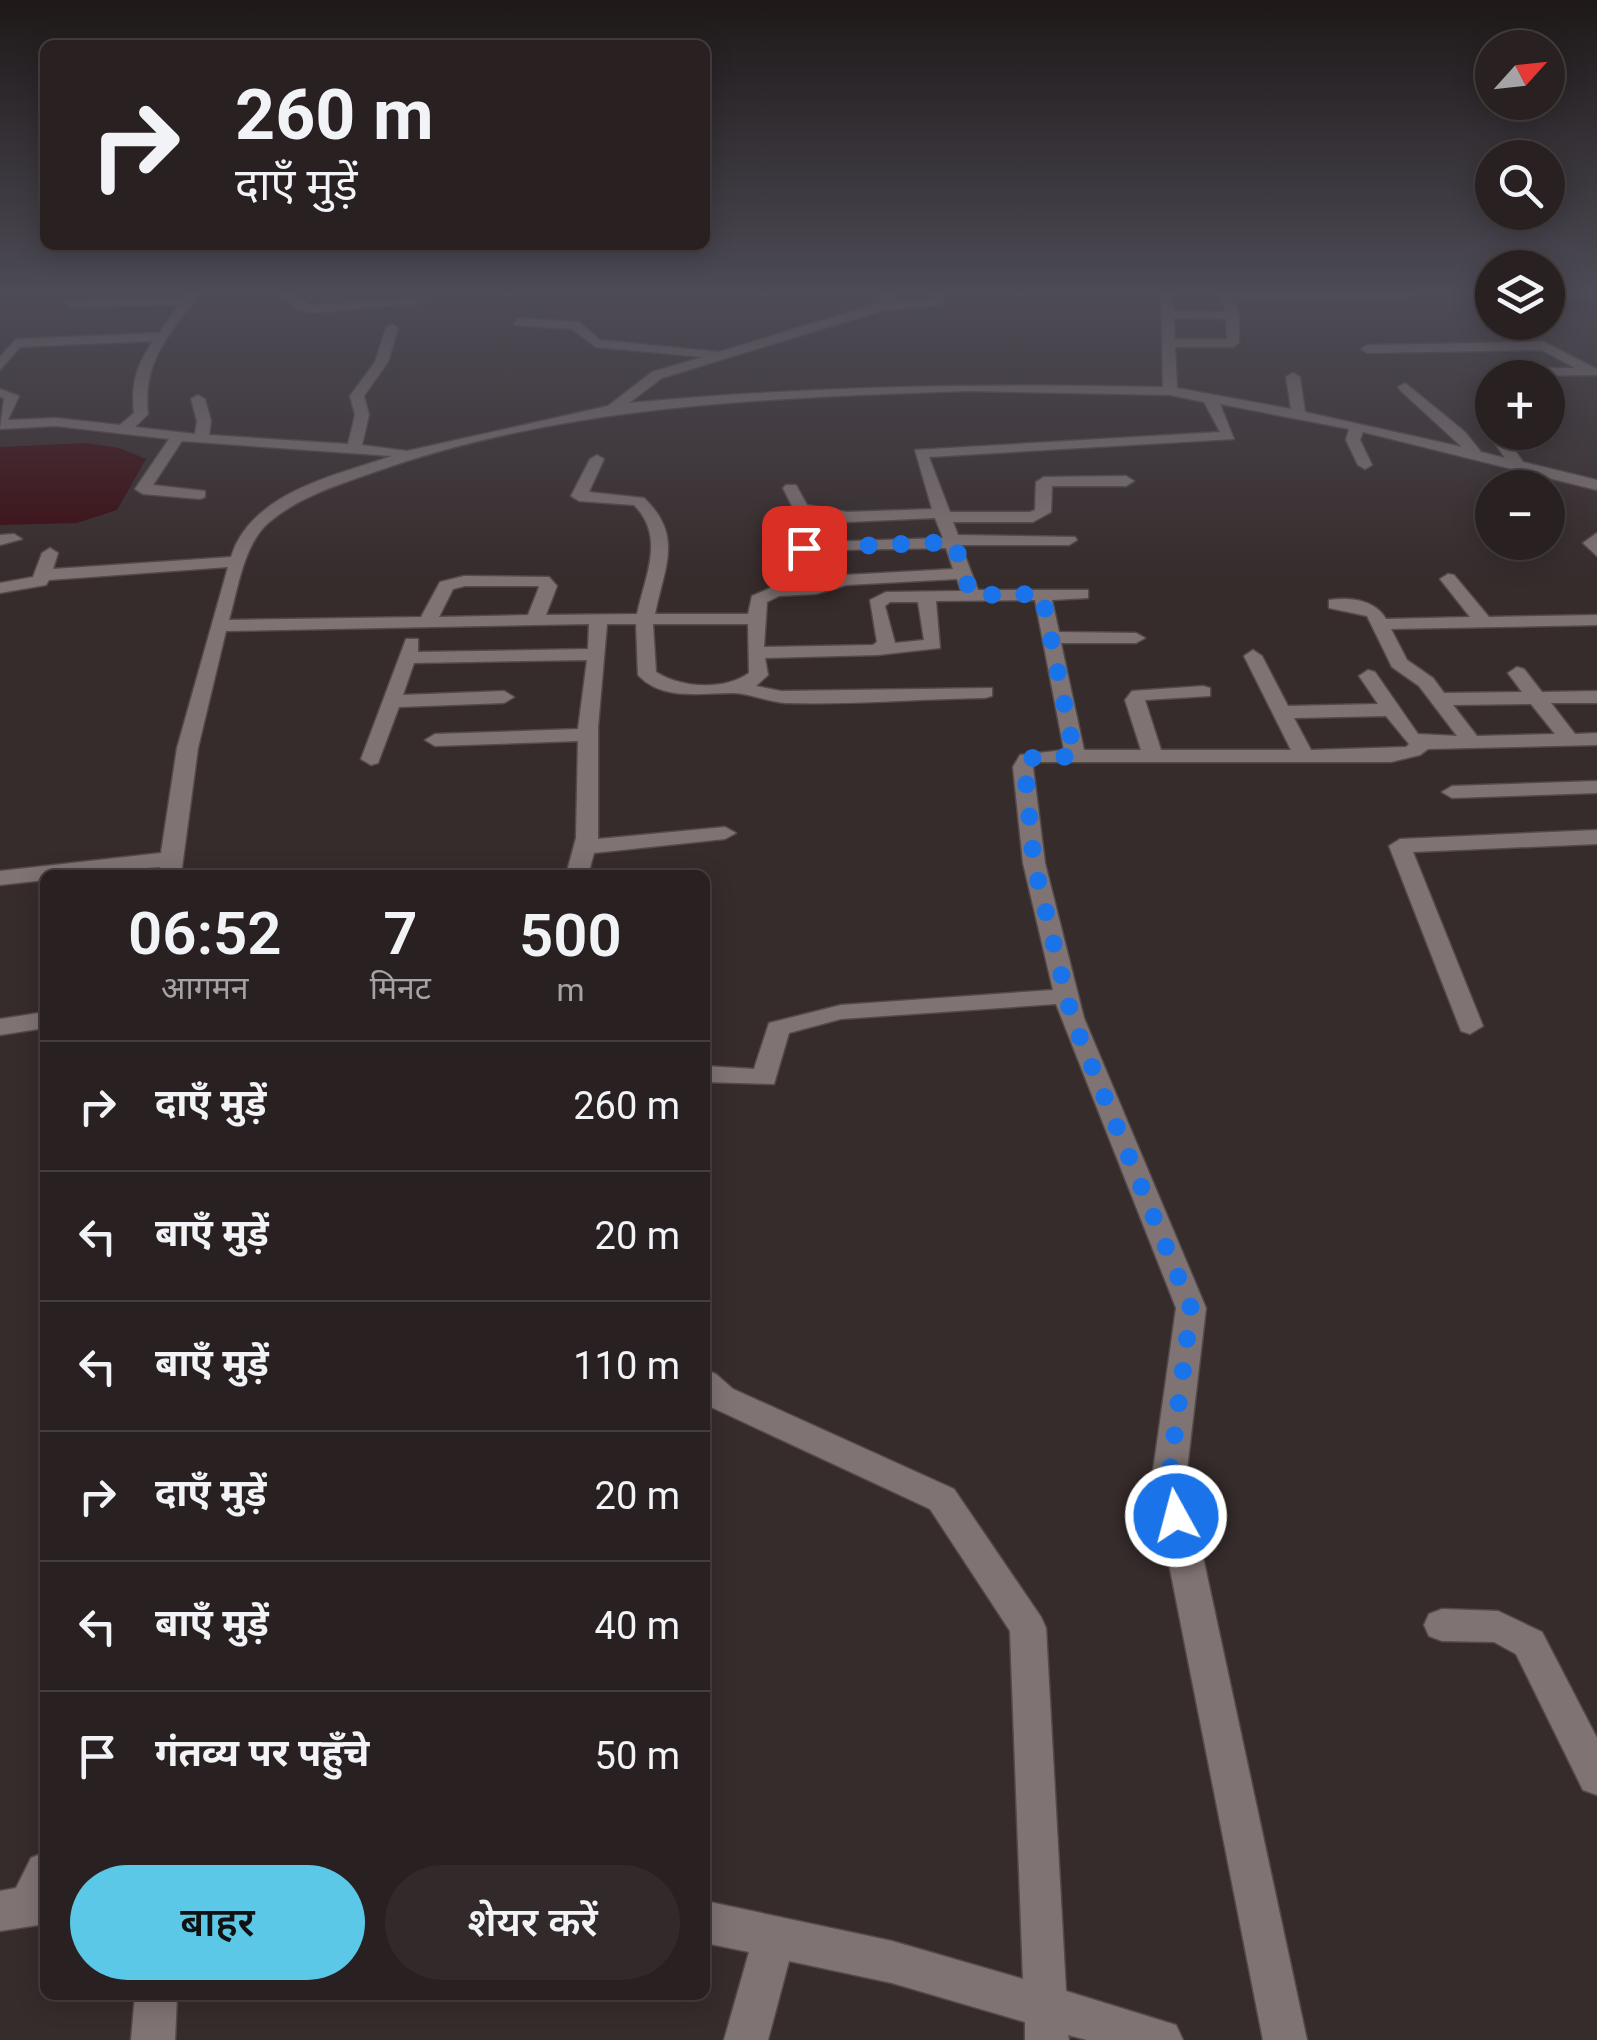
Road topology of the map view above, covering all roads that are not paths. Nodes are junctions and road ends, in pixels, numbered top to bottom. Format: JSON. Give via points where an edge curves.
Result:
{"nodes":[{"id":1,"x":138,"y":387,"type":"edge"},
{"id":2,"x":363,"y":387,"type":"edge"},
{"id":3,"x":640,"y":387,"type":"edge"},
{"id":4,"x":1170,"y":387,"type":"edge"},
{"id":5,"x":1294,"y":387,"type":"edge"},
{"id":6,"x":1405,"y":388,"type":"dead end"},
{"id":7,"x":1170,"y":391,"type":"junction"},
{"id":8,"x":0,"y":394,"type":"edge"},
{"id":9,"x":1209,"y":397,"type":"junction"},
{"id":10,"x":198,"y":399,"type":"dead end"},
{"id":11,"x":613,"y":408,"type":"junction"},
{"id":12,"x":1298,"y":413,"type":"junction"},
{"id":13,"x":0,"y":424,"type":"edge"},
{"id":14,"x":1357,"y":426,"type":"junction"},
{"id":15,"x":125,"y":428,"type":"junction"},
{"id":16,"x":178,"y":436,"type":"junction"},
{"id":17,"x":201,"y":439,"type":"junction"},
{"id":18,"x":354,"y":449,"type":"junction"},
{"id":19,"x":1507,"y":450,"type":"edge"},
{"id":20,"x":415,"y":453,"type":"junction"},
{"id":21,"x":1474,"y":453,"type":"junction"},
{"id":22,"x":597,"y":459,"type":"dead end"},
{"id":23,"x":1517,"y":464,"type":"junction"},
{"id":24,"x":1365,"y":465,"type":"dead end"},
{"id":25,"x":1126,"y":481,"type":"dead end"},
{"id":26,"x":1595,"y":484,"type":"edge"},
{"id":27,"x":792,"y":488,"type":"dead end"},
{"id":28,"x":1565,"y":489,"type":"edge"},
{"id":29,"x":200,"y":494,"type":"dead end"},
{"id":30,"x":944,"y":515,"type":"junction"},
{"id":31,"x":777,"y":537,"type":"dead end"},
{"id":32,"x":1597,"y":538,"type":"edge"},
{"id":33,"x":1069,"y":540,"type":"dead end"},
{"id":34,"x":954,"y":541,"type":"junction"},
{"id":35,"x":1597,"y":551,"type":"edge"},
{"id":36,"x":50,"y":553,"type":"dead end"},
{"id":37,"x":238,"y":562,"type":"junction"},
{"id":38,"x":964,"y":574,"type":"junction"},
{"id":39,"x":45,"y":575,"type":"junction"},
{"id":40,"x":1448,"y":578,"type":"dead end"},
{"id":41,"x":0,"y":588,"type":"edge"},
{"id":42,"x":1042,"y":594,"type":"junction"},
{"id":43,"x":1082,"y":594,"type":"dead end"},
{"id":44,"x":971,"y":595,"type":"junction"},
{"id":45,"x":926,"y":596,"type":"junction"},
{"id":46,"x":1335,"y":604,"type":"dead end"},
{"id":47,"x":595,"y":619,"type":"junction"},
{"id":48,"x":646,"y":619,"type":"junction"},
{"id":49,"x":757,"y":619,"type":"junction"},
{"id":50,"x":535,"y":620,"type":"junction"},
{"id":51,"x":1597,"y":620,"type":"edge"},
{"id":52,"x":1482,"y":621,"type":"junction"},
{"id":53,"x":1380,"y":624,"type":"junction"},
{"id":54,"x":423,"y":625,"type":"junction"},
{"id":55,"x":219,"y":626,"type":"junction"},
{"id":56,"x":1051,"y":637,"type":"junction"},
{"id":57,"x":1136,"y":638,"type":"dead end"},
{"id":58,"x":878,"y":650,"type":"junction"},
{"id":59,"x":755,"y":653,"type":"junction"},
{"id":60,"x":597,"y":654,"type":"junction"},
{"id":61,"x":1254,"y":656,"type":"dead end"},
{"id":62,"x":406,"y":658,"type":"junction"},
{"id":63,"x":1517,"y":673,"type":"dead end"},
{"id":64,"x":1368,"y":676,"type":"dead end"},
{"id":65,"x":733,"y":687,"type":"junction"},
{"id":66,"x":985,"y":692,"type":"dead end"},
{"id":67,"x":1203,"y":692,"type":"dead end"},
{"id":68,"x":1597,"y":696,"type":"edge"},
{"id":69,"x":504,"y":697,"type":"dead end"},
{"id":70,"x":1537,"y":698,"type":"junction"},
{"id":71,"x":1438,"y":699,"type":"junction"},
{"id":72,"x":392,"y":701,"type":"junction"},
{"id":73,"x":1392,"y":710,"type":"junction"},
{"id":74,"x":1284,"y":712,"type":"junction"},
{"id":75,"x":588,"y":735,"type":"junction"},
{"id":76,"x":1597,"y":739,"type":"edge"},
{"id":77,"x":436,"y":740,"type":"dead end"},
{"id":78,"x":1570,"y":740,"type":"junction"},
{"id":79,"x":1422,"y":743,"type":"junction"},
{"id":80,"x":1474,"y":744,"type":"junction"},
{"id":81,"x":1075,"y":757,"type":"junction"},
{"id":82,"x":1153,"y":758,"type":"junction"},
{"id":83,"x":1305,"y":758,"type":"junction"},
{"id":84,"x":372,"y":759,"type":"dead end"},
{"id":85,"x":1597,"y":787,"type":"edge"},
{"id":86,"x":1452,"y":792,"type":"dead end"},
{"id":87,"x":725,"y":833,"type":"dead end"},
{"id":88,"x":1597,"y":837,"type":"edge"},
{"id":89,"x":585,"y":847,"type":"junction"},
{"id":90,"x":171,"y":867,"type":"edge"},
{"id":91,"x":124,"y":870,"type":"edge"},
{"id":92,"x":578,"y":870,"type":"edge"},
{"id":93,"x":40,"y":875,"type":"edge"},
{"id":94,"x":0,"y":878,"type":"edge"},
{"id":95,"x":1066,"y":996,"type":"junction"},
{"id":96,"x":40,"y":1021,"type":"edge"},
{"id":97,"x":1470,"y":1026,"type":"dead end"},
{"id":98,"x":0,"y":1027,"type":"edge"},
{"id":99,"x":710,"y":1074,"type":"edge"},
{"id":100,"x":710,"y":1387,"type":"edge"},
{"id":101,"x":1442,"y":1625,"type":"dead end"},
{"id":102,"x":1597,"y":1776,"type":"edge"},
{"id":103,"x":710,"y":1923,"type":"edge"},
{"id":104,"x":775,"y":1934,"type":"junction"},
{"id":105,"x":156,"y":2000,"type":"edge"},
{"id":106,"x":1048,"y":2024,"type":"edge"},
{"id":107,"x":153,"y":2040,"type":"edge"},
{"id":108,"x":746,"y":2040,"type":"edge"},
{"id":109,"x":1161,"y":2040,"type":"edge"},
{"id":110,"x":1286,"y":2040,"type":"edge"}],
"edges":[{"from":1,"to":15,"type":"street","via":[[140,414]]},
{"from":2,"to":18,"type":"street"},
{"from":3,"to":11,"type":"street"},
{"from":4,"to":7,"type":"street"},
{"from":5,"to":12,"type":"street"},
{"from":6,"to":21,"type":"street"},
{"from":7,"to":9,"type":"street"},
{"from":7,"to":11,"type":"street","via":[[932,388]]},
{"from":8,"to":13,"type":"street","via":[[12,396]]},
{"from":9,"to":12,"type":"street"},
{"from":9,"to":30,"type":"street","via":[[1230,434],[1225,438],[920,452]]},
{"from":10,"to":17,"type":"street"},
{"from":11,"to":20,"type":"street"},
{"from":12,"to":14,"type":"street"},
{"from":13,"to":15,"type":"street"},
{"from":14,"to":21,"type":"street"},
{"from":14,"to":24,"type":"street","via":[[1352,440]]},
{"from":15,"to":16,"type":"street"},
{"from":16,"to":17,"type":"street"},
{"from":16,"to":29,"type":"street","via":[[144,488]]},
{"from":17,"to":18,"type":"street"},
{"from":18,"to":20,"type":"street"},
{"from":19,"to":23,"type":"street"},
{"from":20,"to":37,"type":"street","via":[[303,492],[252,530]]},
{"from":21,"to":23,"type":"street"},
{"from":22,"to":48,"type":"street","via":[[578,494],[638,501],[660,534],[662,558]]},
{"from":23,"to":26,"type":"street"},
{"from":25,"to":30,"type":"street","via":[[1044,482],[1043,512],[1033,517]]},
{"from":26,"to":28,"type":"street"},
{"from":27,"to":30,"type":"street","via":[[801,509],[825,516]]},
{"from":30,"to":34,"type":"street"},
{"from":31,"to":34,"type":"street","via":[[788,548]]},
{"from":32,"to":35,"type":"street","via":[[1591,543]]},
{"from":33,"to":34,"type":"street"},
{"from":34,"to":38,"type":"street"},
{"from":36,"to":39,"type":"street"},
{"from":37,"to":39,"type":"street"},
{"from":37,"to":55,"type":"street"},
{"from":38,"to":44,"type":"street"},
{"from":38,"to":49,"type":"street","via":[[775,591],[758,600]]},
{"from":39,"to":41,"type":"street","via":[[35,584]]},
{"from":40,"to":52,"type":"street"},
{"from":42,"to":43,"type":"street"},
{"from":42,"to":44,"type":"street"},
{"from":42,"to":56,"type":"street"},
{"from":44,"to":45,"type":"street"},
{"from":45,"to":58,"type":"street","via":[[879,600],[886,643]]},
{"from":45,"to":58,"type":"street","via":[[934,644]]},
{"from":46,"to":53,"type":"street","via":[[1365,607]]},
{"from":47,"to":48,"type":"street"},
{"from":47,"to":50,"type":"street"},
{"from":47,"to":60,"type":"street"},
{"from":48,"to":49,"type":"street"},
{"from":48,"to":65,"type":"street","via":[[646,664],[654,681]]},
{"from":49,"to":59,"type":"street"},
{"from":50,"to":54,"type":"street"},
{"from":50,"to":54,"type":"street","via":[[548,586],[543,580],[464,581],[446,586]]},
{"from":51,"to":52,"type":"street"},
{"from":52,"to":53,"type":"street"},
{"from":53,"to":71,"type":"street","via":[[1400,663]]},
{"from":54,"to":55,"type":"street"},
{"from":54,"to":62,"type":"street"},
{"from":55,"to":90,"type":"street","via":[[189,724]]},
{"from":56,"to":57,"type":"street"},
{"from":56,"to":81,"type":"street"},
{"from":58,"to":59,"type":"street"},
{"from":59,"to":65,"type":"street","via":[[759,675]]},
{"from":60,"to":62,"type":"street"},
{"from":60,"to":75,"type":"street"},
{"from":61,"to":74,"type":"street"},
{"from":62,"to":72,"type":"street"},
{"from":63,"to":70,"type":"street"},
{"from":64,"to":73,"type":"street"},
{"from":65,"to":66,"type":"street","via":[[762,696]]},
{"from":67,"to":82,"type":"street","via":[[1138,695]]},
{"from":68,"to":70,"type":"street"},
{"from":69,"to":72,"type":"street"},
{"from":70,"to":71,"type":"street"},
{"from":70,"to":78,"type":"street"},
{"from":71,"to":80,"type":"street"},
{"from":72,"to":84,"type":"street"},
{"from":73,"to":74,"type":"street"},
{"from":73,"to":79,"type":"street"},
{"from":74,"to":83,"type":"street"},
{"from":75,"to":77,"type":"street"},
{"from":75,"to":89,"type":"street"},
{"from":76,"to":78,"type":"street"},
{"from":78,"to":80,"type":"street"},
{"from":79,"to":80,"type":"street"},
{"from":79,"to":83,"type":"street","via":[[1391,756]]},
{"from":81,"to":82,"type":"street"},
{"from":81,"to":95,"type":"street","via":[[1031,757],[1023,767],[1034,864]]},
{"from":82,"to":83,"type":"street"},
{"from":85,"to":86,"type":"street"},
{"from":87,"to":89,"type":"street"},
{"from":88,"to":97,"type":"street","via":[[1400,846]]},
{"from":89,"to":92,"type":"street"},
{"from":90,"to":91,"type":"street"},
{"from":93,"to":94,"type":"street"},
{"from":95,"to":99,"type":"street","via":[[841,1012],[778,1028],[765,1078]]},
{"from":95,"to":110,"type":"street","via":[[1191,1308],[1169,1478]]},
{"from":96,"to":98,"type":"street"},
{"from":100,"to":106,"type":"street","via":[[942,1499],[1028,1628]]},
{"from":101,"to":102,"type":"street","via":[[1498,1627],[1529,1644]]},
{"from":103,"to":104,"type":"street"},
{"from":104,"to":106,"type":"street","via":[[892,1962]]},
{"from":104,"to":108,"type":"street"},
{"from":105,"to":107,"type":"street"},
{"from":106,"to":109,"type":"street"}]}
